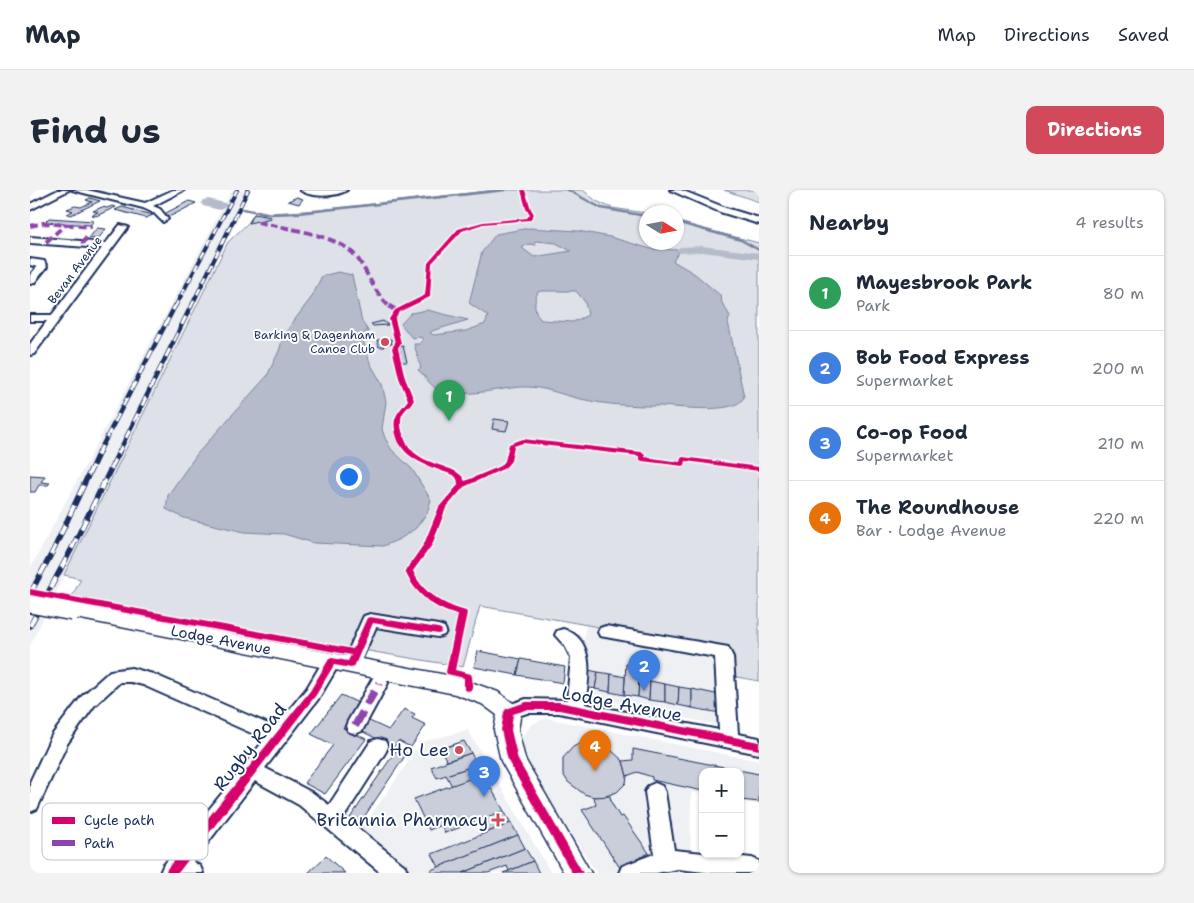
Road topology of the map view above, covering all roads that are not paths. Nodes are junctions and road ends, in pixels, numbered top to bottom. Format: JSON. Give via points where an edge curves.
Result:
{"nodes":[{"id":1,"x":65,"y":190,"type":"edge"},
{"id":2,"x":76,"y":190,"type":"edge"},
{"id":3,"x":180,"y":190,"type":"edge"},
{"id":4,"x":343,"y":190,"type":"edge"},
{"id":5,"x":674,"y":190,"type":"edge"},
{"id":6,"x":306,"y":191,"type":"edge"},
{"id":7,"x":30,"y":200,"type":"edge"},
{"id":8,"x":40,"y":201,"type":"junction"},
{"id":9,"x":146,"y":206,"type":"junction"},
{"id":10,"x":30,"y":207,"type":"edge"},
{"id":11,"x":160,"y":215,"type":"dead end"},
{"id":12,"x":759,"y":221,"type":"edge"},
{"id":13,"x":123,"y":227,"type":"dead end"},
{"id":14,"x":30,"y":240,"type":"edge"},
{"id":15,"x":46,"y":242,"type":"junction"},
{"id":16,"x":108,"y":246,"type":"junction"},
{"id":17,"x":30,"y":254,"type":"edge"},
{"id":18,"x":30,"y":262,"type":"edge"},
{"id":19,"x":30,"y":281,"type":"edge"},
{"id":20,"x":30,"y":318,"type":"edge"},
{"id":21,"x":55,"y":318,"type":"junction"},
{"id":22,"x":30,"y":352,"type":"edge"},
{"id":23,"x":30,"y":603,"type":"edge"},
{"id":24,"x":438,"y":631,"type":"dead end"},
{"id":25,"x":606,"y":632,"type":"dead end"},
{"id":26,"x":563,"y":635,"type":"dead end"},
{"id":27,"x":341,"y":663,"type":"junction"},
{"id":28,"x":379,"y":682,"type":"dead end"},
{"id":29,"x":576,"y":710,"type":"junction"},
{"id":30,"x":509,"y":712,"type":"junction"},
{"id":31,"x":355,"y":726,"type":"dead end"},
{"id":32,"x":277,"y":736,"type":"junction"},
{"id":33,"x":729,"y":740,"type":"junction"},
{"id":34,"x":759,"y":746,"type":"edge"},
{"id":35,"x":378,"y":747,"type":"dead end"},
{"id":36,"x":250,"y":769,"type":"junction"},
{"id":37,"x":655,"y":792,"type":"dead end"},
{"id":38,"x":30,"y":803,"type":"edge"},
{"id":39,"x":331,"y":819,"type":"junction"},
{"id":40,"x":208,"y":830,"type":"edge"},
{"id":41,"x":665,"y":860,"type":"junction"},
{"id":42,"x":752,"y":868,"type":"dead end"},
{"id":43,"x":397,"y":873,"type":"edge"},
{"id":44,"x":578,"y":873,"type":"edge"},
{"id":45,"x":630,"y":873,"type":"edge"}],
"edges":[{"from":1,"to":8,"type":"street"},
{"from":2,"to":9,"type":"street"},
{"from":3,"to":9,"type":"street"},
{"from":4,"to":6,"type":"street"},
{"from":5,"to":12,"type":"street"},
{"from":7,"to":8,"type":"street"},
{"from":8,"to":10,"type":"street"},
{"from":9,"to":11,"type":"street"},
{"from":13,"to":16,"type":"street","name":"Bevan Avenue"},
{"from":14,"to":15,"type":"street"},
{"from":15,"to":16,"type":"street"},
{"from":15,"to":17,"type":"street"},
{"from":16,"to":21,"type":"street","name":"Bevan Avenue"},
{"from":18,"to":19,"type":"street","via":[[41,263],[42,267]]},
{"from":20,"to":21,"type":"street"},
{"from":21,"to":22,"type":"street","name":"Bevan Avenue"},
{"from":23,"to":27,"type":"main road","name":"Lodge Avenue","bridge":true},
{"from":24,"to":27,"type":"street","name":"Rugby Road","via":[[370,620]]},
{"from":25,"to":33,"type":"street","via":[[722,652]]},
{"from":26,"to":29,"type":"street","via":[[576,646],[580,663]]},
{"from":27,"to":30,"type":"main road","name":"Lodge Avenue","via":[[468,688]]},
{"from":27,"to":32,"type":"street","name":"Rugby Road"},
{"from":28,"to":31,"type":"street"},
{"from":29,"to":30,"type":"street","name":"Lodge Avenue","via":[[559,706],[526,706]]},
{"from":29,"to":33,"type":"street","name":"Lodge Avenue"},
{"from":30,"to":44,"type":"main road","via":[[506,730],[513,761]]},
{"from":32,"to":36,"type":"street","name":"Rugby Road"},
{"from":32,"to":38,"type":"street","via":[[147,679],[116,676],[88,701],[58,740]]},
{"from":33,"to":34,"type":"street","name":"Lodge Avenue"},
{"from":35,"to":39,"type":"street"},
{"from":36,"to":39,"type":"street","via":[[306,799]]},
{"from":36,"to":40,"type":"street","name":"Rugby Road"},
{"from":37,"to":41,"type":"street"},
{"from":39,"to":43,"type":"street"},
{"from":41,"to":42,"type":"street"},
{"from":41,"to":45,"type":"street"}]}
